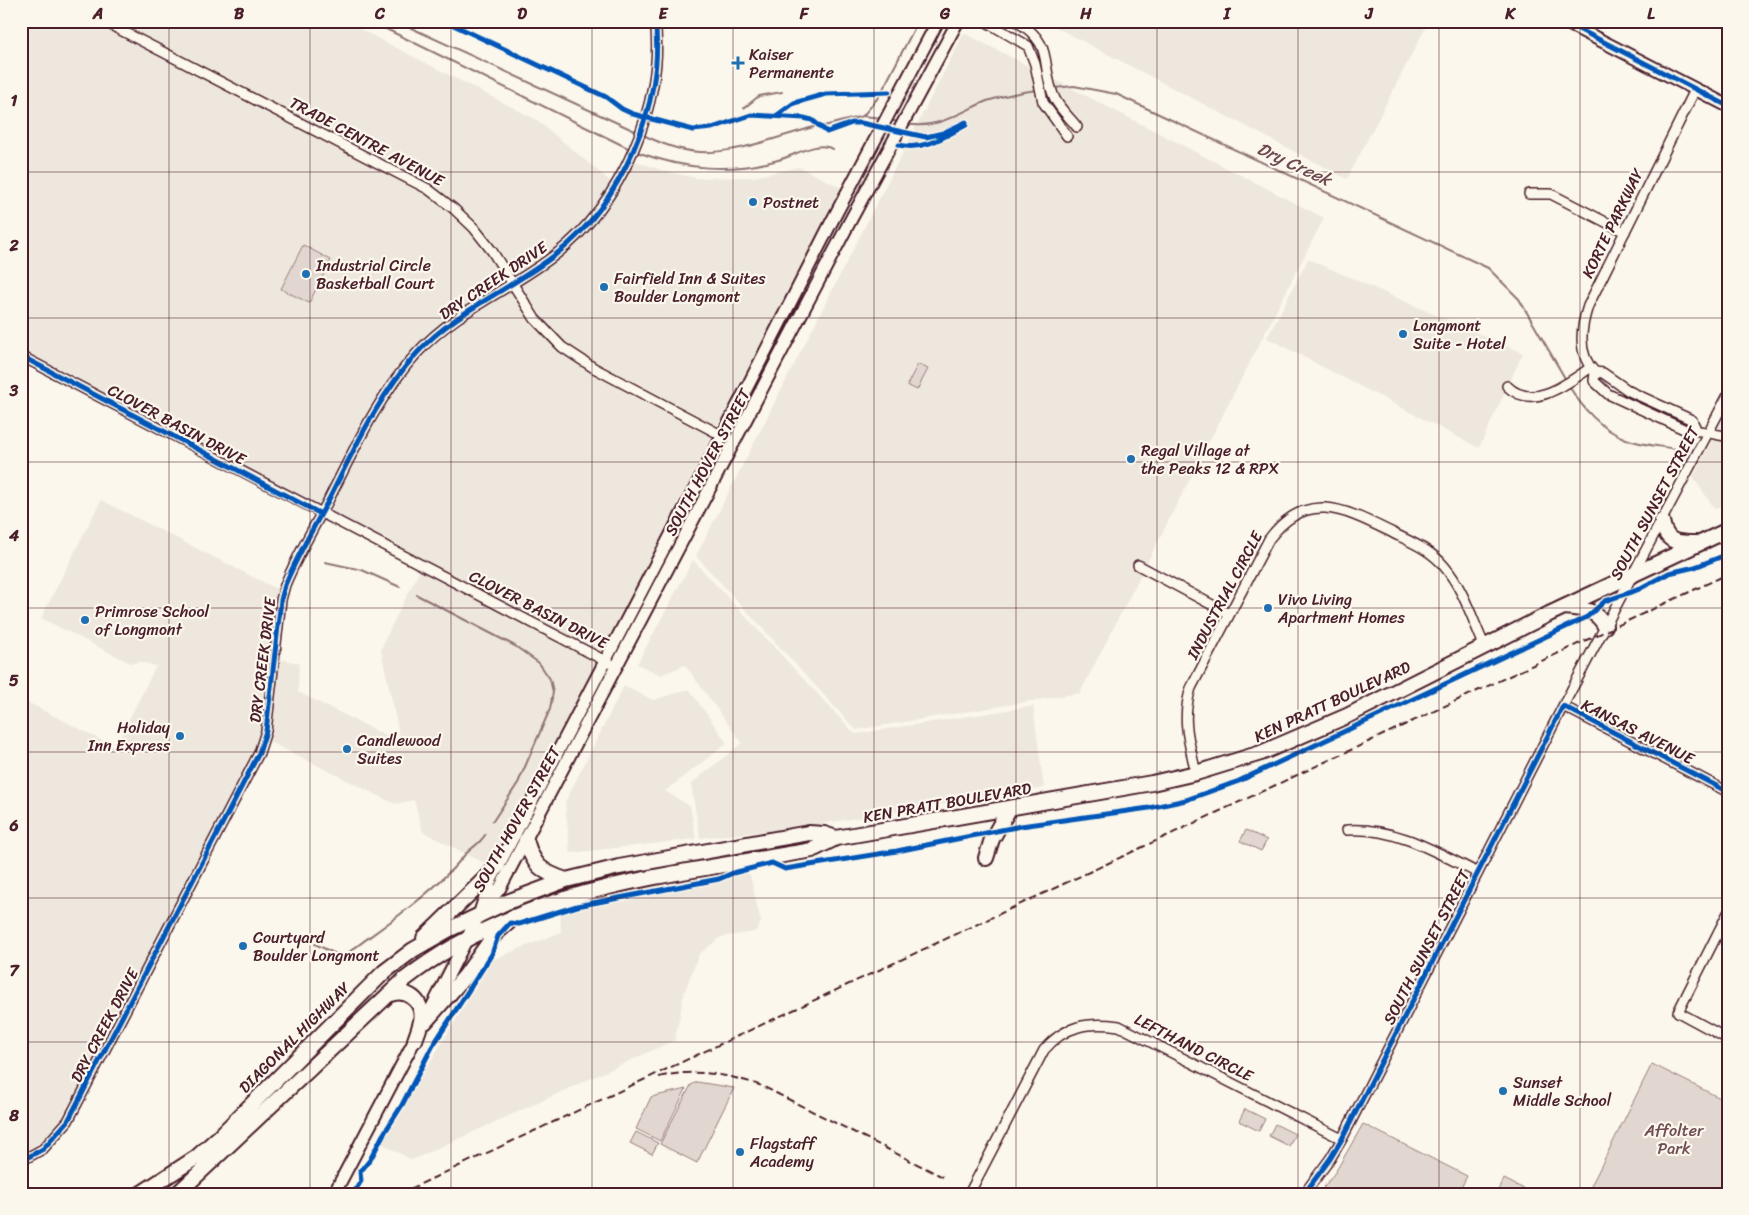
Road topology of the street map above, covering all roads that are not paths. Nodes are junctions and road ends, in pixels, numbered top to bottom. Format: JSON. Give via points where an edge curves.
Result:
{"nodes":[{"id":1,"x":102,"y":21,"type":"edge"},
{"id":2,"x":655,"y":21,"type":"edge"},
{"id":3,"x":938,"y":21,"type":"edge"},
{"id":4,"x":958,"y":21,"type":"edge"},
{"id":5,"x":985,"y":21,"type":"edge"},
{"id":6,"x":1016,"y":21,"type":"edge"},
{"id":7,"x":1564,"y":21,"type":"edge"},
{"id":8,"x":1695,"y":90,"type":"junction"},
{"id":9,"x":1728,"y":106,"type":"edge"},
{"id":10,"x":1077,"y":127,"type":"dead end"},
{"id":11,"x":1068,"y":136,"type":"dead end"},
{"id":12,"x":1529,"y":194,"type":"dead end"},
{"id":13,"x":1625,"y":232,"type":"junction"},
{"id":14,"x":512,"y":283,"type":"junction"},
{"id":15,"x":21,"y":356,"type":"edge"},
{"id":16,"x":1592,"y":370,"type":"junction"},
{"id":17,"x":1507,"y":386,"type":"dead end"},
{"id":18,"x":1728,"y":395,"type":"edge"},
{"id":19,"x":1696,"y":429,"type":"junction"},
{"id":20,"x":1707,"y":434,"type":"junction"},
{"id":21,"x":723,"y":436,"type":"junction"},
{"id":22,"x":1728,"y":436,"type":"edge"},
{"id":23,"x":736,"y":442,"type":"junction"},
{"id":24,"x":321,"y":514,"type":"junction"},
{"id":25,"x":1662,"y":521,"type":"junction"},
{"id":26,"x":1728,"y":530,"type":"edge"},
{"id":27,"x":1700,"y":543,"type":"junction"},
{"id":28,"x":1138,"y":565,"type":"dead end"},
{"id":29,"x":1635,"y":573,"type":"junction"},
{"id":30,"x":1564,"y":607,"type":"junction"},
{"id":31,"x":1230,"y":614,"type":"junction"},
{"id":32,"x":1605,"y":626,"type":"junction"},
{"id":33,"x":1598,"y":642,"type":"dead end"},
{"id":34,"x":1485,"y":647,"type":"junction"},
{"id":35,"x":605,"y":661,"type":"junction"},
{"id":36,"x":617,"y":667,"type":"junction"},
{"id":37,"x":1578,"y":678,"type":"junction"},
{"id":38,"x":1563,"y":706,"type":"junction"},
{"id":39,"x":1196,"y":773,"type":"junction"},
{"id":40,"x":1728,"y":792,"type":"edge"},
{"id":41,"x":1009,"y":809,"type":"junction"},
{"id":42,"x":1348,"y":830,"type":"dead end"},
{"id":43,"x":836,"y":838,"type":"junction"},
{"id":44,"x":526,"y":840,"type":"junction"},
{"id":45,"x":986,"y":858,"type":"dead end"},
{"id":46,"x":498,"y":866,"type":"junction"},
{"id":47,"x":1478,"y":873,"type":"junction"},
{"id":48,"x":566,"y":880,"type":"junction"},
{"id":49,"x":528,"y":910,"type":"junction"},
{"id":50,"x":1728,"y":913,"type":"edge"},
{"id":51,"x":480,"y":915,"type":"junction"},
{"id":52,"x":1725,"y":926,"type":"edge"},
{"id":53,"x":469,"y":936,"type":"junction"},
{"id":54,"x":413,"y":950,"type":"junction"},
{"id":55,"x":385,"y":997,"type":"junction"},
{"id":56,"x":424,"y":1022,"type":"junction"},
{"id":57,"x":1728,"y":1039,"type":"edge"},
{"id":58,"x":415,"y":1040,"type":"junction"},
{"id":59,"x":1342,"y":1139,"type":"junction"},
{"id":60,"x":21,"y":1161,"type":"edge"},
{"id":61,"x":140,"y":1194,"type":"edge"},
{"id":62,"x":177,"y":1194,"type":"edge"},
{"id":63,"x":334,"y":1194,"type":"edge"},
{"id":64,"x":969,"y":1194,"type":"edge"},
{"id":65,"x":1304,"y":1194,"type":"edge"}],
"edges":[{"from":1,"to":14,"type":"street","name":"TRADE CENTRE AVENUE","via":[[428,189],[474,228]]},
{"from":2,"to":14,"type":"street","name":"DRY CREEK DRIVE","via":[[655,66],[642,128],[614,188],[581,232],[556,254]]},
{"from":3,"to":21,"type":"main road","name":"SOUTH HOVER STREET"},
{"from":4,"to":23,"type":"main road","name":"SOUTH HOVER STREET"},
{"from":5,"to":11,"type":"street","via":[[1028,46],[1043,102]]},
{"from":6,"to":10,"type":"street","via":[[1036,35],[1045,51],[1055,99]]},
{"from":7,"to":8,"type":"main road"},
{"from":8,"to":9,"type":"main road"},
{"from":8,"to":13,"type":"street","name":"KORTE PARKWAY"},
{"from":12,"to":13,"type":"street","via":[[1551,194]]},
{"from":13,"to":16,"type":"street","name":"KORTE PARKWAY","via":[[1583,322],[1582,338]]},
{"from":14,"to":21,"type":"street","name":"TRADE CENTRE AVENUE","via":[[540,325],[569,353]]},
{"from":14,"to":24,"type":"street","name":"DRY CREEK DRIVE","via":[[454,320],[408,364],[374,412]]},
{"from":15,"to":24,"type":"street","name":"CLOVER BASIN DRIVE"},
{"from":16,"to":17,"type":"street","via":[[1541,396],[1514,394]]},
{"from":16,"to":19,"type":"street","name":"KORTE PARKWAY","via":[[1692,420]]},
{"from":16,"to":19,"type":"street","name":"KORTE PARKWAY","via":[[1594,380],[1608,394],[1678,428]]},
{"from":18,"to":20,"type":"street","name":"SOUTH SUNSET STREET"},
{"from":19,"to":20,"type":"street","name":"KORTE PARKWAY"},
{"from":20,"to":22,"type":"street","name":"KORTE PARKWAY"},
{"from":20,"to":25,"type":"street","name":"SOUTH SUNSET STREET"},
{"from":21,"to":23,"type":"main road"},
{"from":21,"to":35,"type":"main road","name":"SOUTH HOVER STREET"},
{"from":23,"to":36,"type":"main road","name":"SOUTH HOVER STREET"},
{"from":24,"to":35,"type":"street","name":"CLOVER BASIN DRIVE"},
{"from":24,"to":60,"type":"street","name":"DRY CREEK DRIVE","via":[[288,577],[282,596],[266,731],[259,753],[68,1122],[43,1149]]},
{"from":25,"to":27,"type":"highway","via":[[1664,532],[1675,542]]},
{"from":25,"to":29,"type":"street","name":"SOUTH SUNSET STREET"},
{"from":26,"to":27,"type":"highway","name":"KEN PRATT BOULEVARD"},
{"from":27,"to":29,"type":"highway","name":"KEN PRATT BOULEVARD"},
{"from":28,"to":31,"type":"street"},
{"from":29,"to":30,"type":"highway","name":"KEN PRATT BOULEVARD"},
{"from":29,"to":32,"type":"street","name":"SOUTH SUNSET STREET"},
{"from":30,"to":32,"type":"highway","via":[[1593,612]]},
{"from":30,"to":34,"type":"highway","name":"KEN PRATT BOULEVARD"},
{"from":31,"to":34,"type":"street","name":"INDUSTRIAL CIRCLE","via":[[1278,527],[1305,510],[1332,508],[1347,511],[1434,556],[1451,575]]},
{"from":31,"to":39,"type":"street","name":"INDUSTRIAL CIRCLE","via":[[1191,688],[1186,704],[1185,720]]},
{"from":32,"to":37,"type":"street","name":"SOUTH SUNSET STREET"},
{"from":33,"to":37,"type":"street","name":"SOUTH SUNSET STREET"},
{"from":34,"to":39,"type":"highway","name":"KEN PRATT BOULEVARD","via":[[1295,740]]},
{"from":35,"to":36,"type":"street","name":"CLOVER BASIN DRIVE"},
{"from":35,"to":46,"type":"main road","name":"SOUTH HOVER STREET"},
{"from":36,"to":44,"type":"main road","name":"SOUTH HOVER STREET"},
{"from":37,"to":38,"type":"street","name":"SOUTH SUNSET STREET"},
{"from":38,"to":40,"type":"street","name":"KANSAS AVENUE"},
{"from":38,"to":47,"type":"street","name":"SOUTH SUNSET STREET"},
{"from":39,"to":41,"type":"highway","name":"KEN PRATT BOULEVARD"},
{"from":41,"to":43,"type":"highway","name":"KEN PRATT BOULEVARD"},
{"from":41,"to":45,"type":"highway","via":[[992,839]]},
{"from":42,"to":47,"type":"street","via":[[1394,834]]},
{"from":43,"to":48,"type":"highway","name":"KEN PRATT BOULEVARD","via":[[810,833],[619,867]]},
{"from":43,"to":49,"type":"highway","name":"KEN PRATT BOULEVARD","via":[[812,850],[609,887]]},
{"from":44,"to":48,"type":"highway","via":[[536,864],[545,872]]},
{"from":44,"to":51,"type":"main road","name":"SOUTH HOVER STREET","via":[[500,888]]},
{"from":46,"to":51,"type":"main road","name":"SOUTH HOVER STREET"},
{"from":46,"to":54,"type":"highway"},
{"from":47,"to":59,"type":"street","name":"SOUTH SUNSET STREET"},
{"from":48,"to":51,"type":"highway","name":"KEN PRATT BOULEVARD"},
{"from":49,"to":53,"type":"highway","name":"KEN PRATT BOULEVARD"},
{"from":49,"to":56,"type":"highway","via":[[495,934]]},
{"from":50,"to":52,"type":"street"},
{"from":51,"to":53,"type":"main road","name":"SOUTH HOVER STREET"},
{"from":51,"to":54,"type":"highway","name":"DIAGONAL HIGHWAY"},
{"from":52,"to":57,"type":"street","via":[[1678,1012]]},
{"from":53,"to":55,"type":"highway","name":"DIAGONAL HIGHWAY","via":[[421,967]]},
{"from":53,"to":56,"type":"main road","name":"SOUTH HOVER STREET"},
{"from":54,"to":61,"type":"highway","name":"DIAGONAL HIGHWAY","via":[[356,998],[197,1157]]},
{"from":55,"to":58,"type":"highway","via":[[400,992],[418,1001],[422,1010]]},
{"from":55,"to":62,"type":"highway","name":"DIAGONAL HIGHWAY"},
{"from":56,"to":58,"type":"main road","name":"SOUTH HOVER STREET"},
{"from":58,"to":63,"type":"main road","name":"SOUTH HOVER STREET"},
{"from":59,"to":64,"type":"street","name":"LEFTHAND CIRCLE","via":[[1118,1026],[1083,1024],[1060,1034],[1044,1050]]},
{"from":59,"to":65,"type":"street","name":"SOUTH SUNSET STREET"}]}
